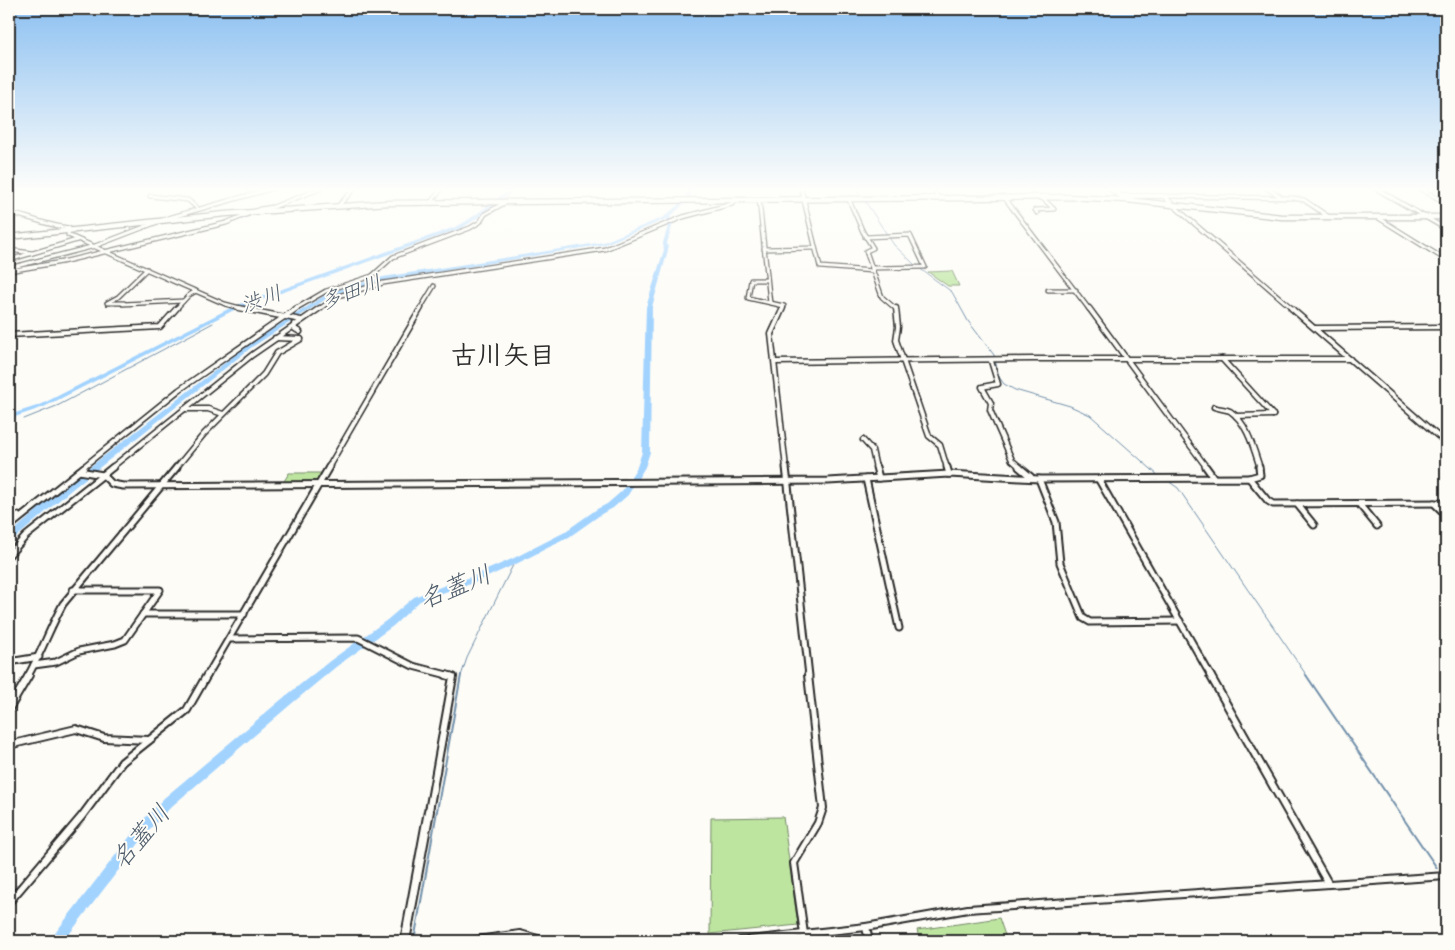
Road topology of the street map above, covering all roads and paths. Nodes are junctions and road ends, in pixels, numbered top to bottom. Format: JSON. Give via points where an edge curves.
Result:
{"nodes":[{"id":1,"x":55,"y":232,"type":"edge"},
{"id":2,"x":68,"y":232,"type":"edge"},
{"id":3,"x":128,"y":232,"type":"edge"},
{"id":4,"x":184,"y":232,"type":"edge"},
{"id":5,"x":456,"y":232,"type":"edge"},
{"id":6,"x":646,"y":232,"type":"edge"},
{"id":7,"x":762,"y":232,"type":"edge"},
{"id":8,"x":812,"y":232,"type":"edge"},
{"id":9,"x":864,"y":232,"type":"edge"},
{"id":10,"x":1031,"y":232,"type":"edge"},
{"id":11,"x":1204,"y":232,"type":"edge"},
{"id":12,"x":1401,"y":232,"type":"edge"},
{"id":13,"x":9,"y":237,"type":"edge"},
{"id":14,"x":866,"y":237,"type":"junction"},
{"id":15,"x":78,"y":240,"type":"junction"},
{"id":16,"x":95,"y":246,"type":"junction"},
{"id":17,"x":764,"y":248,"type":"junction"},
{"id":18,"x":815,"y":248,"type":"junction"},
{"id":19,"x":80,"y":249,"type":"junction"},
{"id":20,"x":9,"y":250,"type":"edge"},
{"id":21,"x":107,"y":251,"type":"junction"},
{"id":22,"x":33,"y":253,"type":"junction"},
{"id":23,"x":86,"y":256,"type":"junction"},
{"id":24,"x":9,"y":260,"type":"edge"},
{"id":25,"x":1446,"y":260,"type":"edge"},
{"id":26,"x":148,"y":269,"type":"junction"},
{"id":27,"x":9,"y":270,"type":"edge"},
{"id":28,"x":872,"y":270,"type":"junction"},
{"id":29,"x":767,"y":280,"type":"junction"},
{"id":30,"x":434,"y":286,"type":"dead end"},
{"id":31,"x":1048,"y":290,"type":"dead end"},
{"id":32,"x":1076,"y":290,"type":"junction"},
{"id":33,"x":196,"y":291,"type":"junction"},
{"id":34,"x":183,"y":301,"type":"junction"},
{"id":35,"x":770,"y":303,"type":"junction"},
{"id":36,"x":284,"y":317,"type":"junction"},
{"id":37,"x":300,"y":319,"type":"junction"},
{"id":38,"x":294,"y":324,"type":"junction"},
{"id":39,"x":1446,"y":327,"type":"edge"},
{"id":40,"x":1315,"y":328,"type":"junction"},
{"id":41,"x":300,"y":332,"type":"dead end"},
{"id":42,"x":9,"y":335,"type":"edge"},
{"id":43,"x":275,"y":338,"type":"junction"},
{"id":44,"x":1350,"y":359,"type":"junction"},
{"id":45,"x":1128,"y":360,"type":"junction"},
{"id":46,"x":1222,"y":360,"type":"junction"},
{"id":47,"x":995,"y":361,"type":"junction"},
{"id":48,"x":775,"y":362,"type":"junction"},
{"id":49,"x":903,"y":362,"type":"junction"},
{"id":50,"x":1214,"y":407,"type":"dead end"},
{"id":51,"x":183,"y":409,"type":"junction"},
{"id":52,"x":223,"y":414,"type":"junction"},
{"id":53,"x":1236,"y":416,"type":"junction"},
{"id":54,"x":863,"y":440,"type":"dead end"},
{"id":55,"x":1446,"y":443,"type":"edge"},
{"id":56,"x":80,"y":471,"type":"junction"},
{"id":57,"x":949,"y":474,"type":"junction"},
{"id":58,"x":102,"y":475,"type":"junction"},
{"id":59,"x":879,"y":478,"type":"junction"},
{"id":60,"x":1032,"y":478,"type":"junction"},
{"id":61,"x":1214,"y":478,"type":"junction"},
{"id":62,"x":1249,"y":478,"type":"junction"},
{"id":63,"x":866,"y":479,"type":"junction"},
{"id":64,"x":1039,"y":479,"type":"junction"},
{"id":65,"x":1099,"y":480,"type":"junction"},
{"id":66,"x":788,"y":482,"type":"junction"},
{"id":67,"x":319,"y":485,"type":"junction"},
{"id":68,"x":161,"y":486,"type":"junction"},
{"id":69,"x":1359,"y":503,"type":"junction"},
{"id":70,"x":1434,"y":503,"type":"junction"},
{"id":71,"x":1446,"y":503,"type":"edge"},
{"id":72,"x":1297,"y":504,"type":"junction"},
{"id":73,"x":30,"y":510,"type":"junction"},
{"id":74,"x":1446,"y":515,"type":"edge"},
{"id":75,"x":9,"y":523,"type":"edge"},
{"id":76,"x":1314,"y":526,"type":"dead end"},
{"id":77,"x":1377,"y":526,"type":"dead end"},
{"id":78,"x":9,"y":527,"type":"edge"},
{"id":79,"x":9,"y":555,"type":"edge"},
{"id":80,"x":73,"y":590,"type":"junction"},
{"id":81,"x":143,"y":614,"type":"junction"},
{"id":82,"x":244,"y":614,"type":"junction"},
{"id":83,"x":1180,"y":621,"type":"junction"},
{"id":84,"x":898,"y":628,"type":"dead end"},
{"id":85,"x":229,"y":639,"type":"junction"},
{"id":86,"x":39,"y":657,"type":"junction"},
{"id":87,"x":9,"y":662,"type":"edge"},
{"id":88,"x":34,"y":665,"type":"junction"},
{"id":89,"x":9,"y":709,"type":"edge"},
{"id":90,"x":149,"y":740,"type":"junction"},
{"id":91,"x":9,"y":745,"type":"edge"},
{"id":92,"x":429,"y":811,"type":"joint"},
{"id":93,"x":1446,"y":876,"type":"edge"},
{"id":94,"x":1328,"y":883,"type":"junction"},
{"id":95,"x":9,"y":902,"type":"edge"},
{"id":96,"x":866,"y":927,"type":"junction"},
{"id":97,"x":805,"y":938,"type":"edge"},
{"id":98,"x":405,"y":941,"type":"edge"},
{"id":99,"x":470,"y":941,"type":"edge"},
{"id":100,"x":545,"y":941,"type":"edge"},
{"id":101,"x":740,"y":941,"type":"edge"},
{"id":102,"x":869,"y":941,"type":"edge"}],
"edges":[{"from":1,"to":13,"type":"main road"},
{"from":2,"to":15,"type":"street"},
{"from":3,"to":16,"type":"street"},
{"from":4,"to":21,"type":"street"},
{"from":5,"to":36,"type":"street","via":[[393,257],[372,276],[326,291]]},
{"from":6,"to":37,"type":"street","via":[[606,249],[364,288],[338,296]]},
{"from":7,"to":17,"type":"street"},
{"from":8,"to":18,"type":"street"},
{"from":9,"to":14,"type":"street"},
{"from":10,"to":32,"type":"street"},
{"from":11,"to":40,"type":"street"},
{"from":12,"to":25,"type":"street"},
{"from":14,"to":28,"type":"street","via":[[873,248],[866,252]]},
{"from":14,"to":28,"type":"street","via":[[910,235],[925,267]]},
{"from":15,"to":16,"type":"street"},
{"from":15,"to":22,"type":"street"},
{"from":16,"to":19,"type":"street"},
{"from":16,"to":21,"type":"street"},
{"from":17,"to":18,"type":"street"},
{"from":17,"to":29,"type":"street"},
{"from":18,"to":28,"type":"street","via":[[821,268]]},
{"from":19,"to":23,"type":"street"},
{"from":19,"to":27,"type":"street"},
{"from":20,"to":22,"type":"street"},
{"from":21,"to":23,"type":"street"},
{"from":21,"to":26,"type":"street"},
{"from":22,"to":24,"type":"street"},
{"from":23,"to":27,"type":"street"},
{"from":26,"to":33,"type":"street"},
{"from":26,"to":34,"type":"street","via":[[108,303]]},
{"from":28,"to":49,"type":"street","via":[[882,297],[896,308],[896,340]]},
{"from":29,"to":35,"type":"street"},
{"from":29,"to":35,"type":"street","via":[[751,280],[748,298]]},
{"from":30,"to":67,"type":"street"},
{"from":31,"to":32,"type":"street"},
{"from":32,"to":45,"type":"street"},
{"from":33,"to":34,"type":"street"},
{"from":33,"to":36,"type":"street","via":[[241,309]]},
{"from":34,"to":42,"type":"street","via":[[160,327]]},
{"from":35,"to":48,"type":"street","via":[[784,306],[771,334]]},
{"from":36,"to":37,"type":"street"},
{"from":36,"to":56,"type":"street","via":[[179,390]]},
{"from":37,"to":38,"type":"street"},
{"from":38,"to":41,"type":"street"},
{"from":38,"to":43,"type":"street"},
{"from":39,"to":40,"type":"street"},
{"from":40,"to":44,"type":"street"},
{"from":43,"to":51,"type":"street"},
{"from":43,"to":52,"type":"street","via":[[301,339],[276,353],[264,374]]},
{"from":44,"to":46,"type":"street"},
{"from":44,"to":55,"type":"street"},
{"from":45,"to":46,"type":"street"},
{"from":45,"to":47,"type":"street"},
{"from":45,"to":61,"type":"street"},
{"from":46,"to":53,"type":"street","via":[[1273,415]]},
{"from":47,"to":49,"type":"street"},
{"from":47,"to":60,"type":"street","via":[[998,384],[982,387],[1012,460]]},
{"from":48,"to":49,"type":"street"},
{"from":48,"to":66,"type":"street"},
{"from":49,"to":57,"type":"street","via":[[928,436],[940,445]]},
{"from":50,"to":53,"type":"street"},
{"from":51,"to":52,"type":"street","via":[[208,409]]},
{"from":51,"to":58,"type":"street"},
{"from":52,"to":68,"type":"street"},
{"from":53,"to":62,"type":"street","via":[[1261,472]]},
{"from":54,"to":59,"type":"street","via":[[872,450]]},
{"from":56,"to":58,"type":"street"},
{"from":56,"to":73,"type":"street"},
{"from":57,"to":59,"type":"street"},
{"from":57,"to":60,"type":"street"},
{"from":58,"to":68,"type":"street","via":[[117,486]]},
{"from":58,"to":79,"type":"street","via":[[26,536]]},
{"from":59,"to":63,"type":"street"},
{"from":60,"to":64,"type":"street"},
{"from":61,"to":62,"type":"street"},
{"from":61,"to":65,"type":"street"},
{"from":62,"to":72,"type":"street","via":[[1270,503]]},
{"from":63,"to":66,"type":"street"},
{"from":63,"to":84,"type":"street"},
{"from":64,"to":65,"type":"street"},
{"from":64,"to":83,"type":"street","via":[[1056,522],[1060,564],[1084,618],[1090,622]]},
{"from":65,"to":83,"type":"street"},
{"from":66,"to":67,"type":"street"},
{"from":66,"to":97,"type":"street","via":[[823,808],[822,818],[794,863]]},
{"from":67,"to":68,"type":"street"},
{"from":67,"to":82,"type":"street"},
{"from":68,"to":80,"type":"street"},
{"from":69,"to":70,"type":"street"},
{"from":69,"to":72,"type":"street"},
{"from":69,"to":77,"type":"street"},
{"from":70,"to":71,"type":"street"},
{"from":70,"to":74,"type":"street"},
{"from":72,"to":76,"type":"street"},
{"from":73,"to":75,"type":"street"},
{"from":73,"to":78,"type":"street"},
{"from":80,"to":81,"type":"street","via":[[160,590]]},
{"from":80,"to":86,"type":"street","via":[[49,630]]},
{"from":81,"to":82,"type":"street"},
{"from":81,"to":88,"type":"street","via":[[127,638],[120,642],[79,651],[56,662]]},
{"from":82,"to":85,"type":"street"},
{"from":83,"to":94,"type":"street"},
{"from":85,"to":90,"type":"street","via":[[188,710]]},
{"from":85,"to":92,"type":"street","via":[[364,640],[413,666],[454,677]]},
{"from":86,"to":87,"type":"street"},
{"from":86,"to":88,"type":"street"},
{"from":88,"to":89,"type":"street"},
{"from":90,"to":91,"type":"street","via":[[104,738],[76,728]]},
{"from":90,"to":95,"type":"street","via":[[119,766],[82,816]]},
{"from":92,"to":98,"type":"street"},
{"from":93,"to":94,"type":"street"},
{"from":94,"to":96,"type":"street","via":[[968,908]]},
{"from":96,"to":97,"type":"street"},
{"from":96,"to":102,"type":"street"},
{"from":97,"to":101,"type":"street"},
{"from":99,"to":100,"type":"street","via":[[520,934]]}]}
